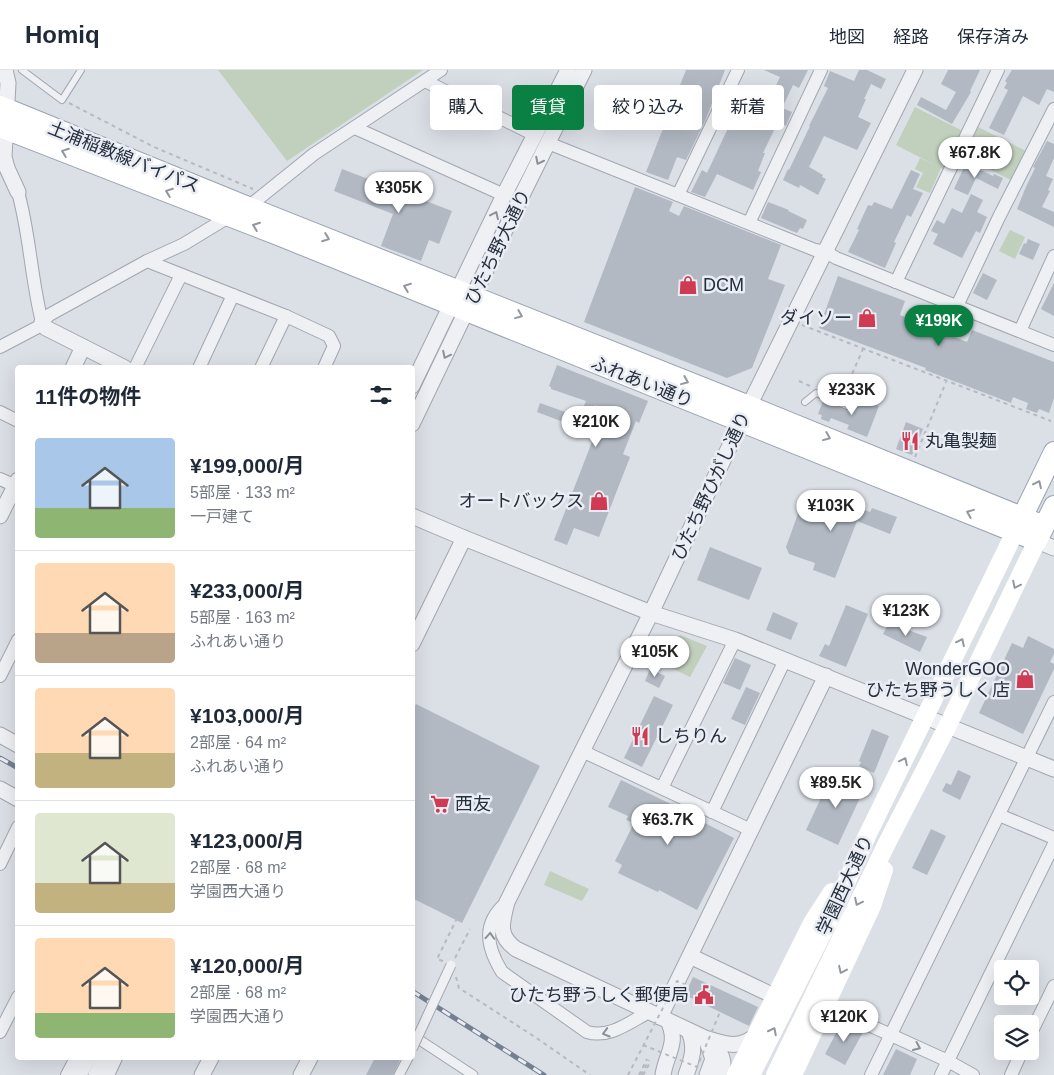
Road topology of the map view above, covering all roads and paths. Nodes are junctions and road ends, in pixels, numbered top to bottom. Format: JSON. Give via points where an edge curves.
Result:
{"nodes":[{"id":1,"x":5,"y":70,"type":"edge"},
{"id":2,"x":22,"y":70,"type":"edge"},
{"id":3,"x":81,"y":70,"type":"edge"},
{"id":4,"x":442,"y":70,"type":"edge"},
{"id":5,"x":584,"y":70,"type":"edge"},
{"id":6,"x":738,"y":70,"type":"edge"},
{"id":7,"x":821,"y":70,"type":"edge"},
{"id":8,"x":915,"y":70,"type":"edge"},
{"id":9,"x":998,"y":70,"type":"edge"},
{"id":10,"x":563,"y":72,"type":"edge"},
{"id":11,"x":425,"y":80,"type":"junction"},
{"id":12,"x":62,"y":100,"type":"junction"},
{"id":13,"x":1054,"y":110,"type":"edge"},
{"id":14,"x":3,"y":117,"type":"edge"},
{"id":15,"x":355,"y":128,"type":"junction"},
{"id":16,"x":535,"y":135,"type":"junction"},
{"id":17,"x":548,"y":143,"type":"junction"},
{"id":18,"x":18,"y":192,"type":"joint"},
{"id":19,"x":263,"y":194,"type":"junction"},
{"id":20,"x":678,"y":194,"type":"junction"},
{"id":21,"x":504,"y":195,"type":"junction"},
{"id":22,"x":248,"y":207,"type":"junction"},
{"id":23,"x":230,"y":216,"type":"junction"},
{"id":24,"x":749,"y":223,"type":"junction"},
{"id":25,"x":826,"y":252,"type":"junction"},
{"id":26,"x":1054,"y":256,"type":"edge"},
{"id":27,"x":147,"y":261,"type":"junction"},
{"id":28,"x":181,"y":275,"type":"junction"},
{"id":29,"x":896,"y":282,"type":"junction"},
{"id":30,"x":233,"y":294,"type":"junction"},
{"id":31,"x":463,"y":301,"type":"junction"},
{"id":32,"x":957,"y":306,"type":"junction"},
{"id":33,"x":286,"y":316,"type":"junction"},
{"id":34,"x":42,"y":322,"type":"junction"},
{"id":35,"x":802,"y":326,"type":"dead end"},
{"id":36,"x":1020,"y":331,"type":"junction"},
{"id":37,"x":1054,"y":345,"type":"edge"},
{"id":38,"x":0,"y":347,"type":"edge"},
{"id":39,"x":83,"y":347,"type":"junction"},
{"id":40,"x":863,"y":349,"type":"junction"},
{"id":41,"x":74,"y":365,"type":"edge"},
{"id":42,"x":119,"y":365,"type":"edge"},
{"id":43,"x":136,"y":365,"type":"edge"},
{"id":44,"x":199,"y":365,"type":"edge"},
{"id":45,"x":262,"y":365,"type":"edge"},
{"id":46,"x":325,"y":365,"type":"edge"},
{"id":47,"x":415,"y":381,"type":"edge"},
{"id":48,"x":799,"y":381,"type":"dead end"},
{"id":49,"x":946,"y":381,"type":"junction"},
{"id":50,"x":812,"y":386,"type":"dead end"},
{"id":51,"x":851,"y":386,"type":"joint"},
{"id":52,"x":806,"y":402,"type":"dead end"},
{"id":53,"x":0,"y":412,"type":"edge"},
{"id":54,"x":745,"y":414,"type":"junction"},
{"id":55,"x":415,"y":417,"type":"edge"},
{"id":56,"x":15,"y":420,"type":"edge"},
{"id":57,"x":1051,"y":421,"type":"dead end"},
{"id":58,"x":1054,"y":452,"type":"edge"},
{"id":59,"x":914,"y":461,"type":"dead end"},
{"id":60,"x":0,"y":479,"type":"edge"},
{"id":61,"x":15,"y":484,"type":"edge"},
{"id":62,"x":15,"y":486,"type":"edge"},
{"id":63,"x":1054,"y":506,"type":"edge"},
{"id":64,"x":0,"y":516,"type":"edge"},
{"id":65,"x":415,"y":517,"type":"edge"},
{"id":66,"x":1019,"y":524,"type":"junction"},
{"id":67,"x":1047,"y":536,"type":"edge"},
{"id":68,"x":464,"y":538,"type":"junction"},
{"id":69,"x":651,"y":613,"type":"junction"},
{"id":70,"x":415,"y":638,"type":"edge"},
{"id":71,"x":735,"y":640,"type":"junction"},
{"id":72,"x":15,"y":646,"type":"edge"},
{"id":73,"x":785,"y":660,"type":"junction"},
{"id":74,"x":0,"y":676,"type":"edge"},
{"id":75,"x":826,"y":676,"type":"junction"},
{"id":76,"x":1054,"y":702,"type":"edge"},
{"id":77,"x":924,"y":718,"type":"junction"},
{"id":78,"x":946,"y":727,"type":"junction"},
{"id":79,"x":0,"y":735,"type":"edge"},
{"id":80,"x":15,"y":743,"type":"edge"},
{"id":81,"x":582,"y":751,"type":"junction"},
{"id":82,"x":1026,"y":757,"type":"junction"},
{"id":83,"x":1054,"y":769,"type":"edge"},
{"id":84,"x":662,"y":788,"type":"junction"},
{"id":85,"x":0,"y":789,"type":"edge"},
{"id":86,"x":15,"y":797,"type":"edge"},
{"id":87,"x":712,"y":812,"type":"junction"},
{"id":88,"x":998,"y":815,"type":"junction"},
{"id":89,"x":751,"y":830,"type":"junction"},
{"id":90,"x":15,"y":833,"type":"edge"},
{"id":91,"x":867,"y":836,"type":"junction"},
{"id":92,"x":1054,"y":838,"type":"edge"},
{"id":93,"x":887,"y":842,"type":"junction"},
{"id":94,"x":1054,"y":844,"type":"edge"},
{"id":95,"x":0,"y":864,"type":"edge"},
{"id":96,"x":469,"y":894,"type":"dead end"},
{"id":97,"x":507,"y":902,"type":"junction"},
{"id":98,"x":470,"y":929,"type":"dead end"},
{"id":99,"x":690,"y":956,"type":"junction"},
{"id":100,"x":451,"y":964,"type":"junction"},
{"id":101,"x":688,"y":986,"type":"dead end"},
{"id":102,"x":1054,"y":986,"type":"edge"},
{"id":103,"x":776,"y":997,"type":"junction"},
{"id":104,"x":15,"y":1003,"type":"edge"},
{"id":105,"x":825,"y":1005,"type":"junction"},
{"id":106,"x":720,"y":1012,"type":"dead end"},
{"id":107,"x":659,"y":1016,"type":"junction"},
{"id":108,"x":1039,"y":1017,"type":"edge"},
{"id":109,"x":689,"y":1031,"type":"junction"},
{"id":110,"x":0,"y":1032,"type":"edge"},
{"id":111,"x":756,"y":1035,"type":"junction"},
{"id":112,"x":890,"y":1035,"type":"junction"},
{"id":113,"x":705,"y":1038,"type":"junction"},
{"id":114,"x":418,"y":1039,"type":"junction"},
{"id":115,"x":415,"y":1044,"type":"edge"},
{"id":116,"x":643,"y":1045,"type":"junction"},
{"id":117,"x":75,"y":1060,"type":"edge"},
{"id":118,"x":87,"y":1060,"type":"edge"},
{"id":119,"x":103,"y":1060,"type":"edge"},
{"id":120,"x":115,"y":1060,"type":"edge"},
{"id":121,"x":210,"y":1060,"type":"edge"},
{"id":122,"x":309,"y":1060,"type":"edge"},
{"id":123,"x":407,"y":1060,"type":"edge"},
{"id":124,"x":649,"y":1060,"type":"dead end"},
{"id":125,"x":1018,"y":1060,"type":"edge"},
{"id":126,"x":948,"y":1061,"type":"junction"},
{"id":127,"x":67,"y":1075,"type":"edge"},
{"id":128,"x":79,"y":1075,"type":"edge"},
{"id":129,"x":96,"y":1075,"type":"edge"},
{"id":130,"x":108,"y":1075,"type":"edge"},
{"id":131,"x":202,"y":1075,"type":"edge"},
{"id":132,"x":301,"y":1075,"type":"edge"},
{"id":133,"x":399,"y":1075,"type":"edge"},
{"id":134,"x":473,"y":1075,"type":"edge"},
{"id":135,"x":590,"y":1075,"type":"edge"},
{"id":136,"x":628,"y":1075,"type":"edge"},
{"id":137,"x":641,"y":1075,"type":"edge"},
{"id":138,"x":663,"y":1075,"type":"edge"},
{"id":139,"x":686,"y":1075,"type":"edge"},
{"id":140,"x":707,"y":1075,"type":"edge"},
{"id":141,"x":722,"y":1075,"type":"edge"},
{"id":142,"x":736,"y":1075,"type":"edge"},
{"id":143,"x":751,"y":1075,"type":"edge"},
{"id":144,"x":775,"y":1075,"type":"edge"},
{"id":145,"x":793,"y":1075,"type":"edge"},
{"id":146,"x":871,"y":1075,"type":"edge"},
{"id":147,"x":941,"y":1075,"type":"edge"},
{"id":148,"x":973,"y":1075,"type":"edge"},
{"id":149,"x":1010,"y":1075,"type":"edge"}],
"edges":[{"from":1,"to":14,"type":"street","via":[[8,83]]},
{"from":2,"to":12,"type":"lane"},
{"from":3,"to":12,"type":"lane"},
{"from":4,"to":11,"type":"street"},
{"from":5,"to":17,"type":"street","name":"ひたち野大通り"},
{"from":6,"to":20,"type":"street"},
{"from":7,"to":24,"type":"street"},
{"from":8,"to":25,"type":"street","name":"ひたち野ひがし通り"},
{"from":9,"to":29,"type":"street"},
{"from":10,"to":16,"type":"street","name":"ひたち野大通り"},
{"from":11,"to":15,"type":"street"},
{"from":11,"to":16,"type":"street"},
{"from":12,"to":19,"type":"path","via":[[154,147]]},
{"from":13,"to":32,"type":"street"},
{"from":14,"to":18,"type":"street","via":[[4,157]]},
{"from":14,"to":22,"type":"main road","name":"土浦稲敷線バイパス"},
{"from":23,"to":14,"type":"main road","name":"土浦稲敷線バイパス","one_way":true},
{"from":15,"to":19,"type":"street","via":[[314,154]]},
{"from":15,"to":21,"type":"street"},
{"from":16,"to":21,"type":"street","name":"ひたち野大通り"},
{"from":17,"to":20,"type":"street"},
{"from":17,"to":31,"type":"street","name":"ひたち野大通り","one_way":true},
{"from":18,"to":34,"type":"street","via":[[26,219],[35,294]]},
{"from":19,"to":22,"type":"street"},
{"from":20,"to":24,"type":"street"},
{"from":31,"to":21,"type":"street","name":"ひたち野大通り","one_way":true},
{"from":22,"to":31,"type":"main road","name":"ふれあい通り","one_way":true},
{"from":23,"to":27,"type":"street","via":[[184,244]]},
{"from":31,"to":23,"type":"main road","name":"ふれあい通り","one_way":true},
{"from":24,"to":25,"type":"street"},
{"from":25,"to":29,"type":"street"},
{"from":25,"to":54,"type":"street","name":"ひたち野ひがし通り"},
{"from":26,"to":36,"type":"street"},
{"from":27,"to":28,"type":"street"},
{"from":27,"to":34,"type":"street","via":[[49,315]]},
{"from":28,"to":30,"type":"street"},
{"from":28,"to":43,"type":"street"},
{"from":29,"to":32,"type":"street"},
{"from":30,"to":33,"type":"street"},
{"from":30,"to":44,"type":"street"},
{"from":31,"to":47,"type":"street","name":"ひたち野大通り"},
{"from":31,"to":54,"type":"main road","name":"ふれあい通り"},
{"from":31,"to":55,"type":"street","name":"ひたち野大通り","one_way":true},
{"from":32,"to":36,"type":"street"},
{"from":33,"to":45,"type":"street"},
{"from":33,"to":46,"type":"street","via":[[330,336],[334,346]]},
{"from":34,"to":38,"type":"street"},
{"from":34,"to":39,"type":"street","via":[[46,328]]},
{"from":35,"to":40,"type":"path"},
{"from":36,"to":37,"type":"street"},
{"from":39,"to":41,"type":"street"},
{"from":39,"to":42,"type":"street"},
{"from":40,"to":49,"type":"path"},
{"from":40,"to":51,"type":"path"},
{"from":48,"to":50,"type":"path"},
{"from":49,"to":57,"type":"path"},
{"from":49,"to":59,"type":"path"},
{"from":51,"to":52,"type":"lane","via":[[847,406],[816,393]]},
{"from":53,"to":56,"type":"street"},
{"from":54,"to":66,"type":"main road","name":"ふれあい通り"},
{"from":54,"to":69,"type":"street","name":"ひたち野ひがし通り"},
{"from":66,"to":58,"type":"main road","one_way":true},
{"from":60,"to":61,"type":"street"},
{"from":62,"to":64,"type":"street"},
{"from":63,"to":67,"type":"main road"},
{"from":65,"to":68,"type":"street"},
{"from":66,"to":67,"type":"main road","name":"ふれあい通り"},
{"from":77,"to":66,"type":"main road","name":"学園西大通り","one_way":true},
{"from":67,"to":78,"type":"main road","name":"学園西大通り","one_way":true},
{"from":68,"to":69,"type":"street"},
{"from":68,"to":70,"type":"street"},
{"from":69,"to":71,"type":"street"},
{"from":69,"to":81,"type":"street","name":"ひたち野ひがし通り"},
{"from":71,"to":73,"type":"street"},
{"from":71,"to":84,"type":"street"},
{"from":72,"to":74,"type":"street"},
{"from":73,"to":75,"type":"street"},
{"from":73,"to":87,"type":"street"},
{"from":75,"to":77,"type":"street"},
{"from":75,"to":89,"type":"street"},
{"from":76,"to":82,"type":"street"},
{"from":77,"to":78,"type":"street"},
{"from":91,"to":77,"type":"main road","name":"学園西大通り","one_way":true},
{"from":78,"to":82,"type":"street"},
{"from":78,"to":93,"type":"main road","name":"学園西大通り"},
{"from":79,"to":80,"type":"street"},
{"from":81,"to":84,"type":"street"},
{"from":81,"to":97,"type":"street","name":"ひたち野ひがし通り"},
{"from":82,"to":83,"type":"street"},
{"from":82,"to":88,"type":"street"},
{"from":84,"to":87,"type":"street"},
{"from":85,"to":86,"type":"street"},
{"from":87,"to":89,"type":"street"},
{"from":88,"to":92,"type":"street"},
{"from":88,"to":112,"type":"street"},
{"from":89,"to":99,"type":"street"},
{"from":90,"to":95,"type":"street"},
{"from":91,"to":103,"type":"main road","via":[[812,923]]},
{"from":143,"to":91,"type":"main road","name":"学園西大通り","one_way":true,"via":[[830,919]]},
{"from":93,"to":105,"type":"main road","one_way":true,"via":[[883,875],[872,906]]},
{"from":93,"to":144,"type":"main road","name":"学園西大通り","one_way":true},
{"from":94,"to":126,"type":"street"},
{"from":96,"to":100,"type":"path","via":[[437,959]]},
{"from":97,"to":107,"type":"street","name":"ひたち野ひがし通り","via":[[502,930],[516,949]]},
{"from":107,"to":97,"type":"street","one_way":true,"via":[[597,1036],[502,972],[489,943],[490,928],[496,912]]},
{"from":98,"to":100,"type":"path"},
{"from":99,"to":103,"type":"street"},
{"from":99,"to":107,"type":"street"},
{"from":100,"to":114,"type":"street","bridge":true},
{"from":100,"to":135,"type":"path","via":[[459,988]]},
{"from":101,"to":116,"type":"path","bridge":true,"via":[[676,981]]},
{"from":102,"to":108,"type":"street"},
{"from":103,"to":111,"type":"main road"},
{"from":104,"to":110,"type":"street"},
{"from":105,"to":112,"type":"street"},
{"from":105,"to":145,"type":"main road"},
{"from":106,"to":116,"type":"path","bridge":true,"via":[[697,1067]]},
{"from":107,"to":109,"type":"street","name":"ひたち野ひがし通り"},
{"from":107,"to":138,"type":"street","via":[[672,1029],[673,1041]]},
{"from":109,"to":113,"type":"street","name":"ひたち野ひがし通り"},
{"from":109,"to":139,"type":"street","via":[[694,1050]]},
{"from":111,"to":113,"type":"street","via":[[750,1041],[733,1045]]},
{"from":111,"to":142,"type":"main road"},
{"from":112,"to":126,"type":"street","one_way":true},
{"from":112,"to":146,"type":"street"},
{"from":113,"to":140,"type":"street","via":[[713,1059]]},
{"from":113,"to":141,"type":"street","via":[[722,1055]]},
{"from":114,"to":115,"type":"street","bridge":true},
{"from":114,"to":134,"type":"street"},
{"from":116,"to":136,"type":"path","bridge":true},
{"from":117,"to":127,"type":"street"},
{"from":118,"to":128,"type":"street"},
{"from":119,"to":129,"type":"street"},
{"from":120,"to":130,"type":"street"},
{"from":121,"to":131,"type":"street"},
{"from":122,"to":132,"type":"street"},
{"from":123,"to":133,"type":"street"},
{"from":124,"to":137,"type":"path"},
{"from":125,"to":149,"type":"street"},
{"from":126,"to":147,"type":"street"},
{"from":126,"to":148,"type":"street"}]}
